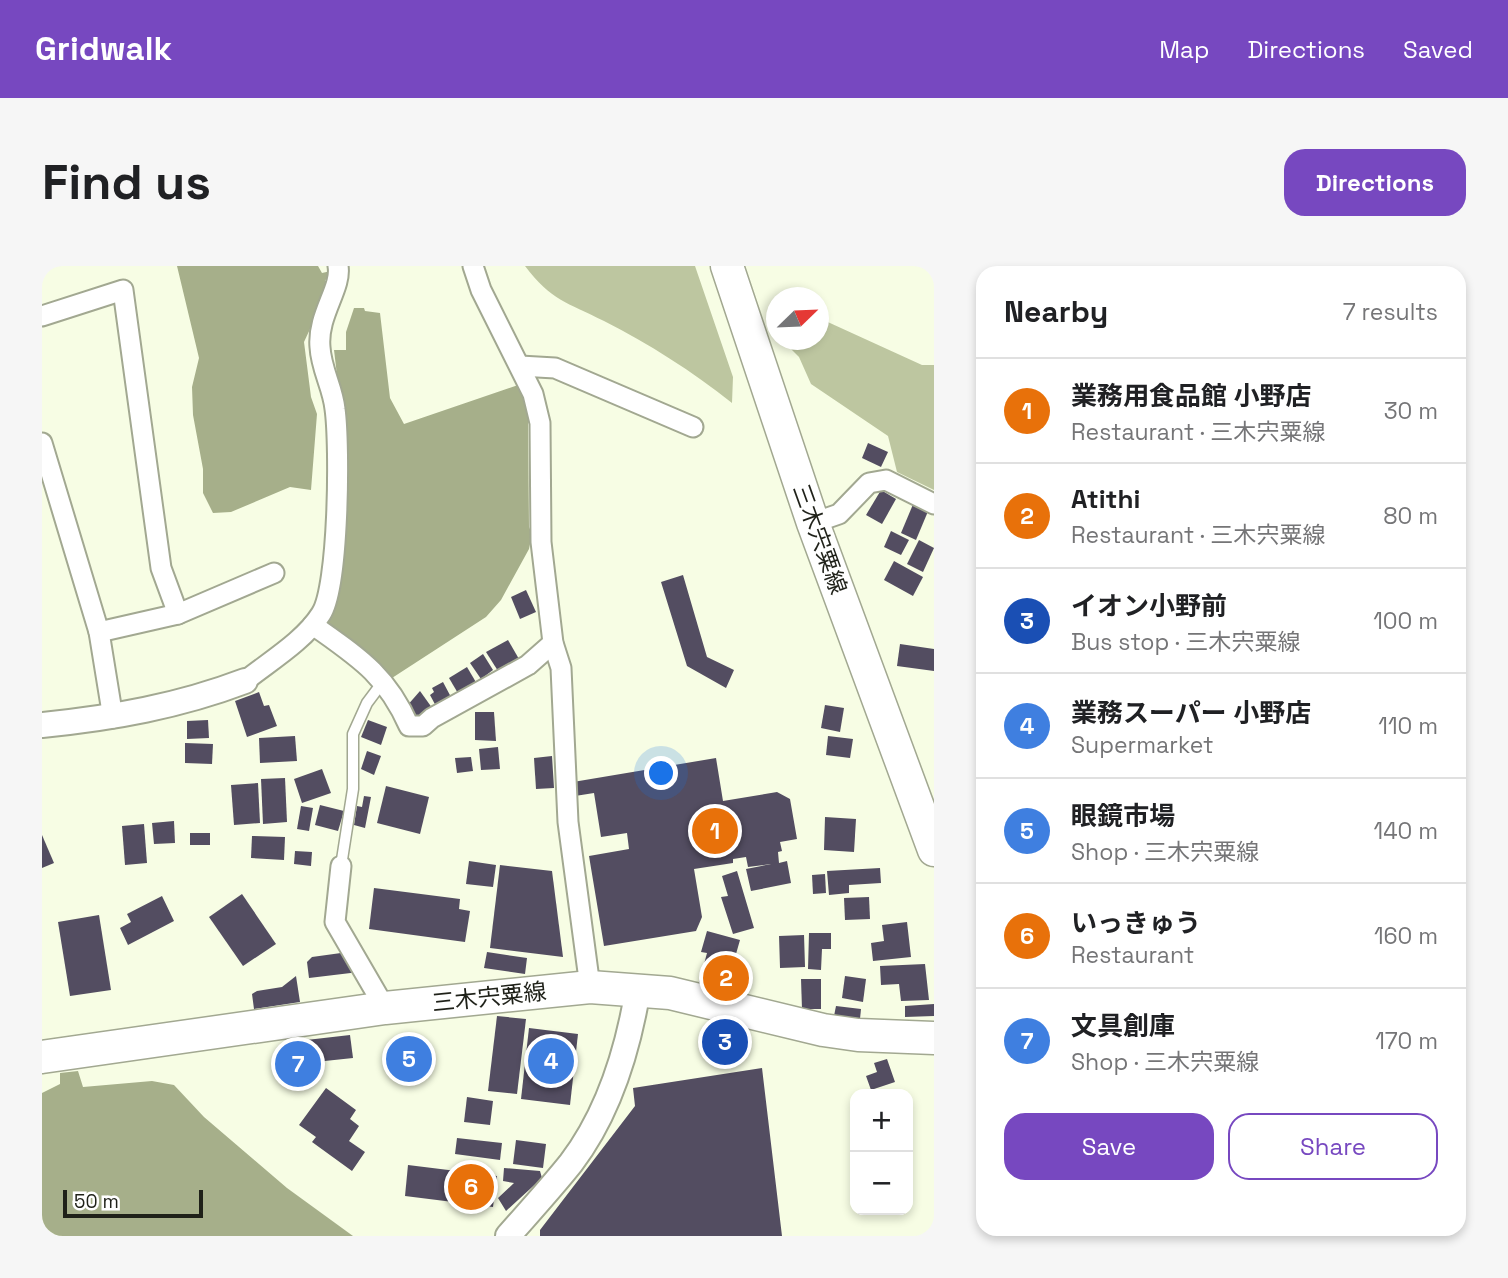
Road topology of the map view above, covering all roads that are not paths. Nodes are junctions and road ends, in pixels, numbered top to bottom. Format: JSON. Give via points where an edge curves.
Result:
{"nodes":[{"id":1,"x":338,"y":266,"type":"edge"},
{"id":2,"x":473,"y":266,"type":"edge"},
{"id":3,"x":727,"y":266,"type":"edge"},
{"id":4,"x":42,"y":316,"type":"edge"},
{"id":5,"x":520,"y":366,"type":"junction"},
{"id":6,"x":693,"y":427,"type":"dead end"},
{"id":7,"x":42,"y":443,"type":"edge"},
{"id":8,"x":934,"y":504,"type":"edge"},
{"id":9,"x":813,"y":523,"type":"junction"},
{"id":10,"x":274,"y":573,"type":"dead end"},
{"id":11,"x":178,"y":614,"type":"junction"},
{"id":12,"x":313,"y":625,"type":"junction"},
{"id":13,"x":99,"y":632,"type":"junction"},
{"id":14,"x":553,"y":643,"type":"junction"},
{"id":15,"x":246,"y":681,"type":"joint"},
{"id":16,"x":382,"y":683,"type":"junction"},
{"id":17,"x":113,"y":718,"type":"junction"},
{"id":18,"x":42,"y":724,"type":"edge"},
{"id":19,"x":929,"y":819,"type":"edge"},
{"id":20,"x":934,"y":850,"type":"edge"},
{"id":21,"x":341,"y":866,"type":"joint"},
{"id":22,"x":590,"y":986,"type":"junction"},
{"id":23,"x":638,"y":989,"type":"junction"},
{"id":24,"x":385,"y":1008,"type":"junction"},
{"id":25,"x":934,"y":1038,"type":"edge"},
{"id":26,"x":42,"y":1057,"type":"edge"},
{"id":27,"x":508,"y":1236,"type":"edge"}],
"edges":[{"from":1,"to":12,"type":"street","via":[[336,286],[320,323],[324,377],[335,407],[330,593]]},
{"from":2,"to":5,"type":"street"},
{"from":3,"to":9,"type":"main road","name":"三木宍粟線"},
{"from":4,"to":11,"type":"street","via":[[124,290],[161,568]]},
{"from":5,"to":6,"type":"street","via":[[555,368]]},
{"from":5,"to":14,"type":"street","via":[[540,423],[541,542]]},
{"from":7,"to":13,"type":"street"},
{"from":8,"to":9,"type":"street","via":[[886,480],[869,483],[839,514]]},
{"from":9,"to":19,"type":"main road","name":"三木宍粟線"},
{"from":10,"to":11,"type":"street"},
{"from":11,"to":13,"type":"street"},
{"from":12,"to":15,"type":"street"},
{"from":12,"to":16,"type":"street","via":[[372,668]]},
{"from":13,"to":17,"type":"street"},
{"from":14,"to":16,"type":"street","via":[[528,665],[423,726],[409,726]]},
{"from":14,"to":22,"type":"street","via":[[561,668],[568,822]]},
{"from":15,"to":17,"type":"street"},
{"from":16,"to":21,"type":"lane","via":[[353,734],[353,789]]},
{"from":17,"to":18,"type":"street"},
{"from":19,"to":20,"type":"main road","name":"三木宍粟線"},
{"from":21,"to":24,"type":"street","via":[[335,922]]},
{"from":22,"to":23,"type":"main road","name":"三木宍粟線"},
{"from":22,"to":24,"type":"main road","name":"三木宍粟線"},
{"from":23,"to":25,"type":"main road","name":"三木宍粟線","via":[[695,998],[823,1030]]},
{"from":23,"to":27,"type":"street","via":[[610,1095],[572,1161]]},
{"from":24,"to":26,"type":"main road","name":"三木宍粟線"}]}
